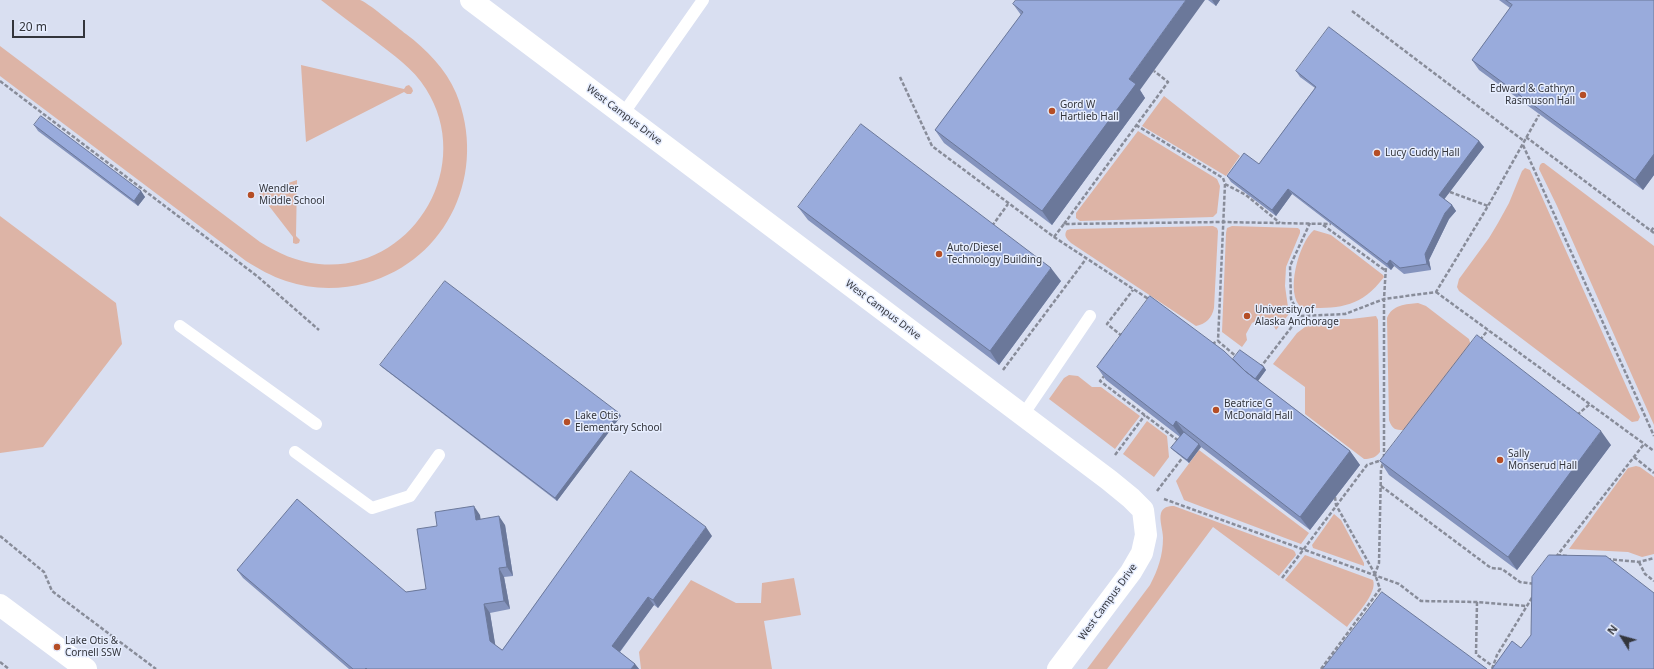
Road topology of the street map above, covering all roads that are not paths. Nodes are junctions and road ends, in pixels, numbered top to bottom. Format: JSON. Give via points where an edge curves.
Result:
{"nodes":[{"id":1,"x":471,"y":0,"type":"edge"},
{"id":2,"x":703,"y":0,"type":"edge"},
{"id":3,"x":623,"y":114,"type":"junction"},
{"id":4,"x":1090,"y":316,"type":"dead end"},
{"id":5,"x":180,"y":326,"type":"dead end"},
{"id":6,"x":1023,"y":415,"type":"junction"},
{"id":7,"x":316,"y":424,"type":"dead end"},
{"id":8,"x":295,"y":452,"type":"dead end"},
{"id":9,"x":438,"y":455,"type":"dead end"},
{"id":10,"x":0,"y":605,"type":"edge"},
{"id":11,"x":86,"y":669,"type":"edge"},
{"id":12,"x":1058,"y":669,"type":"edge"}],
"edges":[{"from":1,"to":3,"type":"street","name":"West Campus Drive"},
{"from":2,"to":3,"type":"lane"},
{"from":3,"to":6,"type":"street","name":"West Campus Drive"},
{"from":4,"to":6,"type":"lane"},
{"from":5,"to":7,"type":"lane"},
{"from":6,"to":12,"type":"street","name":"West Campus Drive","via":[[1109,480],[1143,510],[1146,535],[1142,553],[1131,572]]},
{"from":8,"to":9,"type":"lane","via":[[372,508],[410,496]]},
{"from":10,"to":11,"type":"street"}]}
